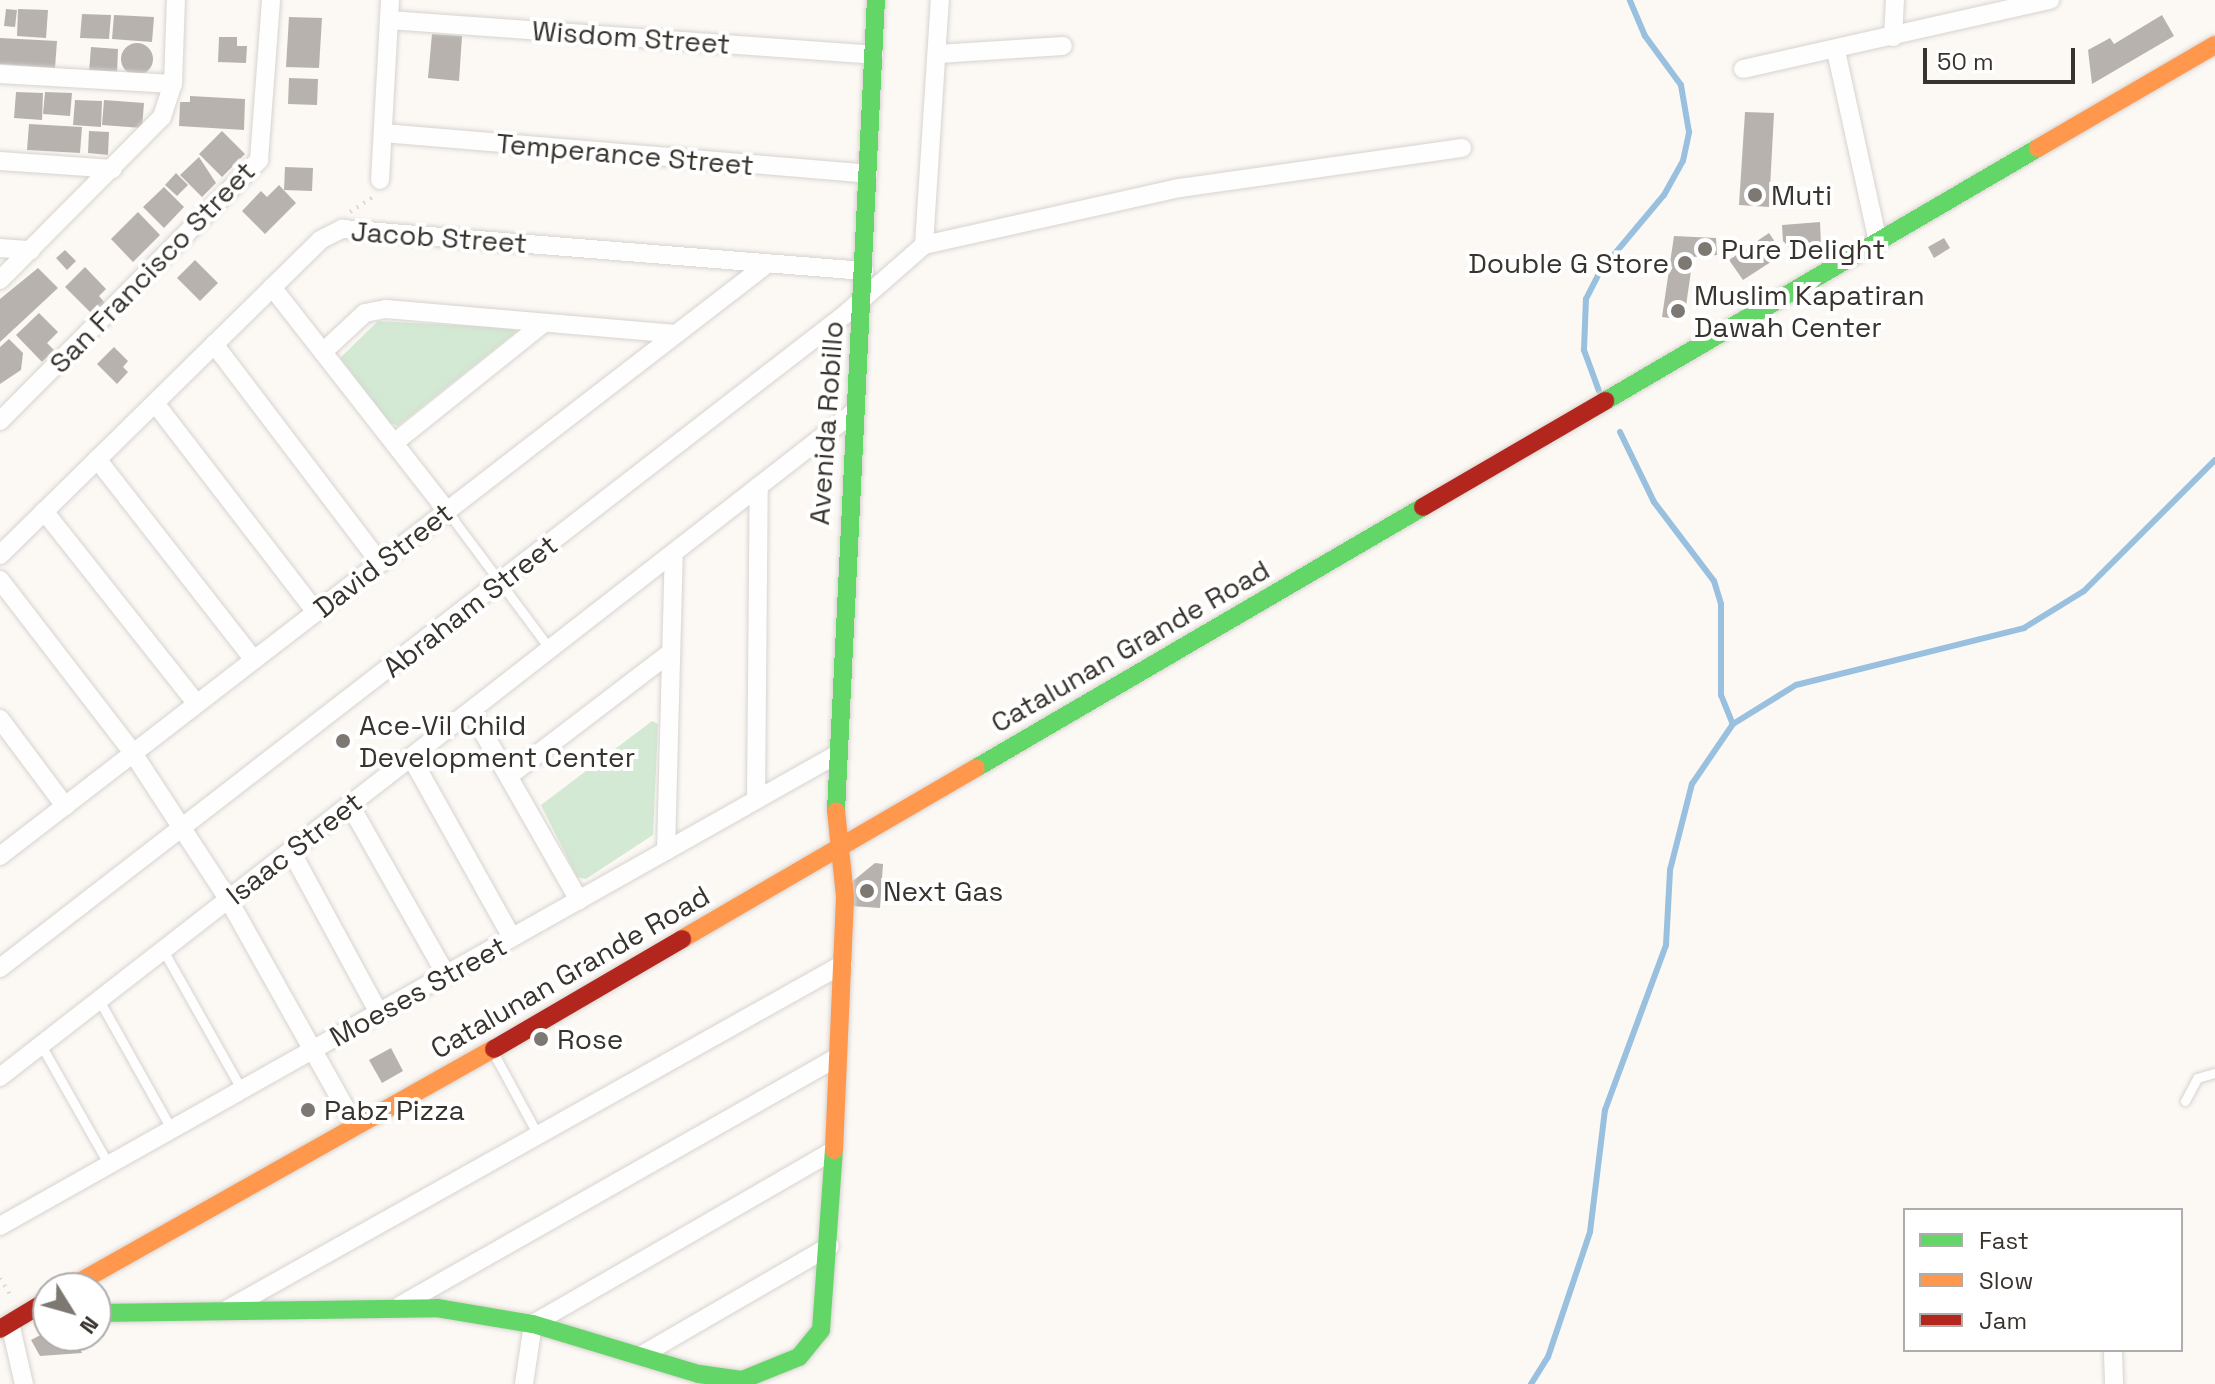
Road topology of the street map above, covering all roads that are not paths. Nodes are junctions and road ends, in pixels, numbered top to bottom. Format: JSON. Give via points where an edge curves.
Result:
{"nodes":[{"id":1,"x":176,"y":0,"type":"edge"},
{"id":2,"x":271,"y":0,"type":"edge"},
{"id":3,"x":390,"y":0,"type":"edge"},
{"id":4,"x":876,"y":0,"type":"edge"},
{"id":5,"x":940,"y":0,"type":"edge"},
{"id":6,"x":1895,"y":0,"type":"edge"},
{"id":7,"x":2050,"y":0,"type":"edge"},
{"id":8,"x":389,"y":20,"type":"junction"},
{"id":9,"x":1893,"y":37,"type":"junction"},
{"id":10,"x":2215,"y":45,"type":"edge"},
{"id":11,"x":1063,"y":46,"type":"dead end"},
{"id":12,"x":1836,"y":51,"type":"junction"},
{"id":13,"x":938,"y":54,"type":"junction"},
{"id":14,"x":874,"y":55,"type":"junction"},
{"id":15,"x":1743,"y":69,"type":"dead end"},
{"id":16,"x":0,"y":74,"type":"edge"},
{"id":17,"x":173,"y":84,"type":"junction"},
{"id":18,"x":383,"y":133,"type":"junction"},
{"id":19,"x":1462,"y":148,"type":"dead end"},
{"id":20,"x":0,"y":161,"type":"edge"},
{"id":21,"x":113,"y":169,"type":"junction"},
{"id":22,"x":868,"y":174,"type":"junction"},
{"id":23,"x":380,"y":180,"type":"road end"},
{"id":24,"x":1878,"y":242,"type":"junction"},
{"id":25,"x":924,"y":245,"type":"junction"},
{"id":26,"x":0,"y":248,"type":"edge"},
{"id":27,"x":31,"y":250,"type":"junction"},
{"id":28,"x":767,"y":264,"type":"junction"},
{"id":29,"x":864,"y":271,"type":"junction"},
{"id":30,"x":0,"y":280,"type":"edge"},
{"id":31,"x":272,"y":287,"type":"junction"},
{"id":32,"x":862,"y":301,"type":"junction"},
{"id":33,"x":544,"y":323,"type":"junction"},
{"id":34,"x":676,"y":334,"type":"junction"},
{"id":35,"x":214,"y":344,"type":"junction"},
{"id":36,"x":323,"y":352,"type":"junction"},
{"id":37,"x":155,"y":403,"type":"junction"},
{"id":38,"x":3,"y":413,"type":"edge"},
{"id":39,"x":853,"y":413,"type":"junction"},
{"id":40,"x":394,"y":443,"type":"junction"},
{"id":41,"x":97,"y":459,"type":"junction"},
{"id":42,"x":759,"y":486,"type":"junction"},
{"id":43,"x":44,"y":511,"type":"junction"},
{"id":44,"x":447,"y":511,"type":"junction"},
{"id":45,"x":674,"y":553,"type":"junction"},
{"id":46,"x":0,"y":555,"type":"edge"},
{"id":47,"x":380,"y":563,"type":"junction"},
{"id":48,"x":0,"y":580,"type":"edge"},
{"id":49,"x":501,"y":582,"type":"junction"},
{"id":50,"x":316,"y":612,"type":"junction"},
{"id":51,"x":550,"y":649,"type":"junction"},
{"id":52,"x":671,"y":652,"type":"junction"},
{"id":53,"x":254,"y":660,"type":"junction"},
{"id":54,"x":197,"y":704,"type":"junction"},
{"id":55,"x":471,"y":711,"type":"junction"},
{"id":56,"x":0,"y":719,"type":"edge"},
{"id":57,"x":133,"y":753,"type":"junction"},
{"id":58,"x":836,"y":755,"type":"junction"},
{"id":59,"x":411,"y":757,"type":"junction"},
{"id":60,"x":509,"y":776,"type":"junction"},
{"id":61,"x":756,"y":800,"type":"junction"},
{"id":62,"x":350,"y":805,"type":"junction"},
{"id":63,"x":65,"y":806,"type":"junction"},
{"id":64,"x":182,"y":828,"type":"junction"},
{"id":65,"x":836,"y":850,"type":"junction"},
{"id":66,"x":2,"y":851,"type":"edge"},
{"id":67,"x":291,"y":851,"type":"junction"},
{"id":68,"x":666,"y":851,"type":"junction"},
{"id":69,"x":228,"y":899,"type":"junction"},
{"id":70,"x":579,"y":900,"type":"junction"},
{"id":71,"x":512,"y":938,"type":"junction"},
{"id":72,"x":163,"y":950,"type":"junction"},
{"id":73,"x":843,"y":964,"type":"junction"},
{"id":74,"x":0,"y":968,"type":"edge"},
{"id":75,"x":446,"y":975,"type":"junction"},
{"id":76,"x":99,"y":1000,"type":"junction"},
{"id":77,"x":379,"y":1013,"type":"junction"},
{"id":78,"x":41,"y":1045,"type":"junction"},
{"id":79,"x":313,"y":1050,"type":"junction"},
{"id":80,"x":492,"y":1050,"type":"junction"},
{"id":81,"x":838,"y":1057,"type":"junction"},
{"id":82,"x":2215,"y":1073,"type":"edge"},
{"id":83,"x":0,"y":1077,"type":"edge"},
{"id":84,"x":242,"y":1090,"type":"junction"},
{"id":85,"x":2185,"y":1101,"type":"dead end"},
{"id":86,"x":356,"y":1127,"type":"junction"},
{"id":87,"x":172,"y":1130,"type":"junction"},
{"id":88,"x":538,"y":1135,"type":"junction"},
{"id":89,"x":834,"y":1150,"type":"junction"},
{"id":90,"x":109,"y":1165,"type":"junction"},
{"id":91,"x":0,"y":1226,"type":"edge"},
{"id":92,"x":830,"y":1246,"type":"junction"},
{"id":93,"x":98,"y":1272,"type":"edge"},
{"id":94,"x":401,"y":1305,"type":"junction"},
{"id":95,"x":32,"y":1310,"type":"edge"},
{"id":96,"x":112,"y":1313,"type":"edge"},
{"id":97,"x":220,"y":1314,"type":"junction"},
{"id":98,"x":533,"y":1324,"type":"junction"},
{"id":99,"x":5,"y":1326,"type":"edge"},
{"id":100,"x":2113,"y":1353,"type":"dead end"},
{"id":101,"x":642,"y":1355,"type":"junction"},
{"id":102,"x":24,"y":1384,"type":"edge"},
{"id":103,"x":524,"y":1384,"type":"edge"},
{"id":104,"x":2114,"y":1384,"type":"edge"}],
"edges":[{"from":1,"to":17,"type":"street"},
{"from":2,"to":38,"type":"street","name":"San Francisco Street","via":[[259,160]]},
{"from":3,"to":8,"type":"street"},
{"from":4,"to":14,"type":"main road","name":"Avenida Robillo"},
{"from":5,"to":13,"type":"street"},
{"from":6,"to":9,"type":"street"},
{"from":7,"to":9,"type":"street"},
{"from":8,"to":14,"type":"street","name":"Wisdom Street"},
{"from":8,"to":18,"type":"street"},
{"from":9,"to":12,"type":"street"},
{"from":10,"to":24,"type":"main road","name":"Catalunan Grande Road"},
{"from":11,"to":13,"type":"street"},
{"from":12,"to":15,"type":"street"},
{"from":12,"to":24,"type":"street"},
{"from":13,"to":25,"type":"street"},
{"from":14,"to":22,"type":"main road","name":"Avenida Robillo"},
{"from":16,"to":17,"type":"street"},
{"from":17,"to":21,"type":"street","via":[[162,117]]},
{"from":18,"to":22,"type":"street","name":"Temperance Street"},
{"from":18,"to":23,"type":"street"},
{"from":19,"to":25,"type":"street","via":[[1180,188]]},
{"from":20,"to":21,"type":"street"},
{"from":21,"to":27,"type":"street"},
{"from":22,"to":29,"type":"main road","name":"Avenida Robillo"},
{"from":24,"to":65,"type":"main road","name":"Catalunan Grande Road"},
{"from":25,"to":32,"type":"street","name":"Abraham Street"},
{"from":26,"to":27,"type":"street"},
{"from":27,"to":30,"type":"street"},
{"from":28,"to":29,"type":"street","name":"Jacob Street"},
{"from":28,"to":31,"type":"street","name":"Jacob Street","via":[[342,229],[320,240]]},
{"from":28,"to":34,"type":"street","name":"David Street"},
{"from":29,"to":32,"type":"main road","name":"Avenida Robillo"},
{"from":31,"to":35,"type":"street","name":"Jacob Street"},
{"from":31,"to":36,"type":"street"},
{"from":32,"to":39,"type":"main road","name":"Avenida Robillo"},
{"from":32,"to":49,"type":"street","name":"Abraham Street"},
{"from":33,"to":34,"type":"street"},
{"from":33,"to":36,"type":"street","via":[[386,309],[365,313]]},
{"from":33,"to":40,"type":"street"},
{"from":34,"to":44,"type":"street","name":"David Street"},
{"from":35,"to":37,"type":"street","name":"Jacob Street"},
{"from":35,"to":47,"type":"street"},
{"from":36,"to":40,"type":"street"},
{"from":37,"to":41,"type":"street","name":"Jacob Street"},
{"from":37,"to":50,"type":"street"},
{"from":39,"to":42,"type":"street","name":"Isaac Street"},
{"from":39,"to":58,"type":"main road","name":"Avenida Robillo"},
{"from":40,"to":44,"type":"street"},
{"from":41,"to":43,"type":"street","name":"Jacob Street"},
{"from":41,"to":53,"type":"street"},
{"from":42,"to":45,"type":"street","name":"Isaac Street"},
{"from":42,"to":61,"type":"street"},
{"from":43,"to":46,"type":"street","name":"Jacob Street"},
{"from":43,"to":54,"type":"street"},
{"from":44,"to":47,"type":"street","name":"David Street"},
{"from":44,"to":49,"type":"lane"},
{"from":45,"to":51,"type":"street","name":"Isaac Street"},
{"from":45,"to":52,"type":"street"},
{"from":47,"to":50,"type":"street","name":"David Street"},
{"from":48,"to":57,"type":"street"},
{"from":49,"to":51,"type":"lane"},
{"from":49,"to":64,"type":"street","name":"Abraham Street"},
{"from":50,"to":53,"type":"street","name":"David Street"},
{"from":51,"to":55,"type":"street","name":"Isaac Street"},
{"from":52,"to":60,"type":"street"},
{"from":52,"to":68,"type":"street"},
{"from":53,"to":54,"type":"street","name":"David Street"},
{"from":54,"to":57,"type":"street","name":"David Street"},
{"from":55,"to":59,"type":"street","name":"Isaac Street"},
{"from":55,"to":60,"type":"street"},
{"from":56,"to":63,"type":"street"},
{"from":57,"to":63,"type":"street","name":"David Street"},
{"from":57,"to":64,"type":"street"},
{"from":58,"to":61,"type":"street","name":"Moeses Street"},
{"from":58,"to":65,"type":"main road","name":"Avenida Robillo"},
{"from":59,"to":62,"type":"street","name":"Isaac Street"},
{"from":59,"to":71,"type":"street"},
{"from":60,"to":70,"type":"street"},
{"from":61,"to":68,"type":"street","name":"Moeses Street"},
{"from":62,"to":67,"type":"street","name":"Isaac Street"},
{"from":62,"to":75,"type":"street"},
{"from":63,"to":66,"type":"street","name":"David Street"},
{"from":64,"to":69,"type":"street"},
{"from":64,"to":74,"type":"street","name":"Abraham Street"},
{"from":65,"to":73,"type":"main road","name":"Avenida Robillo","via":[[845,896]]},
{"from":65,"to":80,"type":"main road","name":"Catalunan Grande Road"},
{"from":67,"to":69,"type":"street","name":"Isaac Street"},
{"from":67,"to":77,"type":"street"},
{"from":68,"to":70,"type":"street","name":"Moeses Street"},
{"from":69,"to":72,"type":"street","name":"Isaac Street"},
{"from":69,"to":79,"type":"street"},
{"from":70,"to":71,"type":"street","name":"Moeses Street"},
{"from":71,"to":75,"type":"street","name":"Moeses Street"},
{"from":72,"to":76,"type":"street","name":"Isaac Street"},
{"from":72,"to":84,"type":"lane"},
{"from":73,"to":81,"type":"main road","name":"Avenida Robillo"},
{"from":73,"to":88,"type":"street"},
{"from":75,"to":77,"type":"street","name":"Moeses Street"},
{"from":76,"to":78,"type":"street","name":"Isaac Street"},
{"from":76,"to":87,"type":"lane"},
{"from":77,"to":79,"type":"street","name":"Moeses Street"},
{"from":78,"to":83,"type":"street","name":"Isaac Street"},
{"from":78,"to":90,"type":"lane"},
{"from":79,"to":84,"type":"street","name":"Moeses Street"},
{"from":79,"to":86,"type":"street"},
{"from":80,"to":86,"type":"main road","name":"Catalunan Grande Road"},
{"from":80,"to":88,"type":"lane"},
{"from":81,"to":89,"type":"main road","name":"Avenida Robillo"},
{"from":81,"to":94,"type":"street"},
{"from":82,"to":85,"type":"lane","via":[[2197,1078]]},
{"from":84,"to":87,"type":"street","name":"Moeses Street"},
{"from":86,"to":93,"type":"main road","name":"Catalunan Grande Road"},
{"from":87,"to":90,"type":"street","name":"Moeses Street"},
{"from":88,"to":97,"type":"street"},
{"from":89,"to":92,"type":"main road","name":"Avenida Robillo"},
{"from":89,"to":98,"type":"street"},
{"from":90,"to":91,"type":"street","name":"Moeses Street"},
{"from":92,"to":101,"type":"street"},
{"from":92,"to":101,"type":"main road","name":"Avenida Robillo","via":[[821,1330],[791,1362],[763,1375],[732,1379]]},
{"from":94,"to":97,"type":"main road","name":"Avenida Robillo"},
{"from":94,"to":98,"type":"main road","name":"Avenida Robillo"},
{"from":95,"to":99,"type":"main road"},
{"from":96,"to":97,"type":"main road","name":"Avenida Robillo"},
{"from":98,"to":101,"type":"main road","name":"Avenida Robillo"},
{"from":98,"to":103,"type":"street"},
{"from":99,"to":102,"type":"street"},
{"from":100,"to":104,"type":"street"}]}
